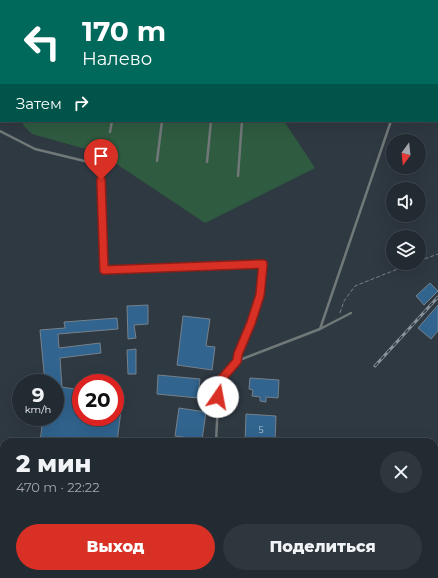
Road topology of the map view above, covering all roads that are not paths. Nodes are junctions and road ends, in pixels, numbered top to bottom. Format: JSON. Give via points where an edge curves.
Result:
{"nodes":[{"id":1,"x":112,"y":122,"type":"edge"},
{"id":2,"x":162,"y":122,"type":"edge"},
{"id":3,"x":212,"y":122,"type":"edge"},
{"id":4,"x":242,"y":122,"type":"edge"},
{"id":5,"x":390,"y":122,"type":"edge"},
{"id":6,"x":0,"y":131,"type":"edge"},
{"id":7,"x":110,"y":132,"type":"dead end"},
{"id":8,"x":157,"y":160,"type":"dead end"},
{"id":9,"x":207,"y":162,"type":"dead end"},
{"id":10,"x":238,"y":176,"type":"dead end"},
{"id":11,"x":351,"y":314,"type":"dead end"},
{"id":12,"x":320,"y":329,"type":"junction"},
{"id":13,"x":237,"y":361,"type":"junction"},
{"id":14,"x":216,"y":438,"type":"edge"}],
"edges":[{"from":1,"to":7,"type":"lane"},
{"from":2,"to":8,"type":"lane"},
{"from":3,"to":9,"type":"lane"},
{"from":4,"to":10,"type":"lane"},
{"from":5,"to":12,"type":"lane"},
{"from":6,"to":13,"type":"lane","via":[[35,149],[101,165],[104,270],[263,264],[260,295]]},
{"from":11,"to":12,"type":"lane"},
{"from":12,"to":13,"type":"lane"},
{"from":13,"to":14,"type":"lane","via":[[219,382]]}]}
